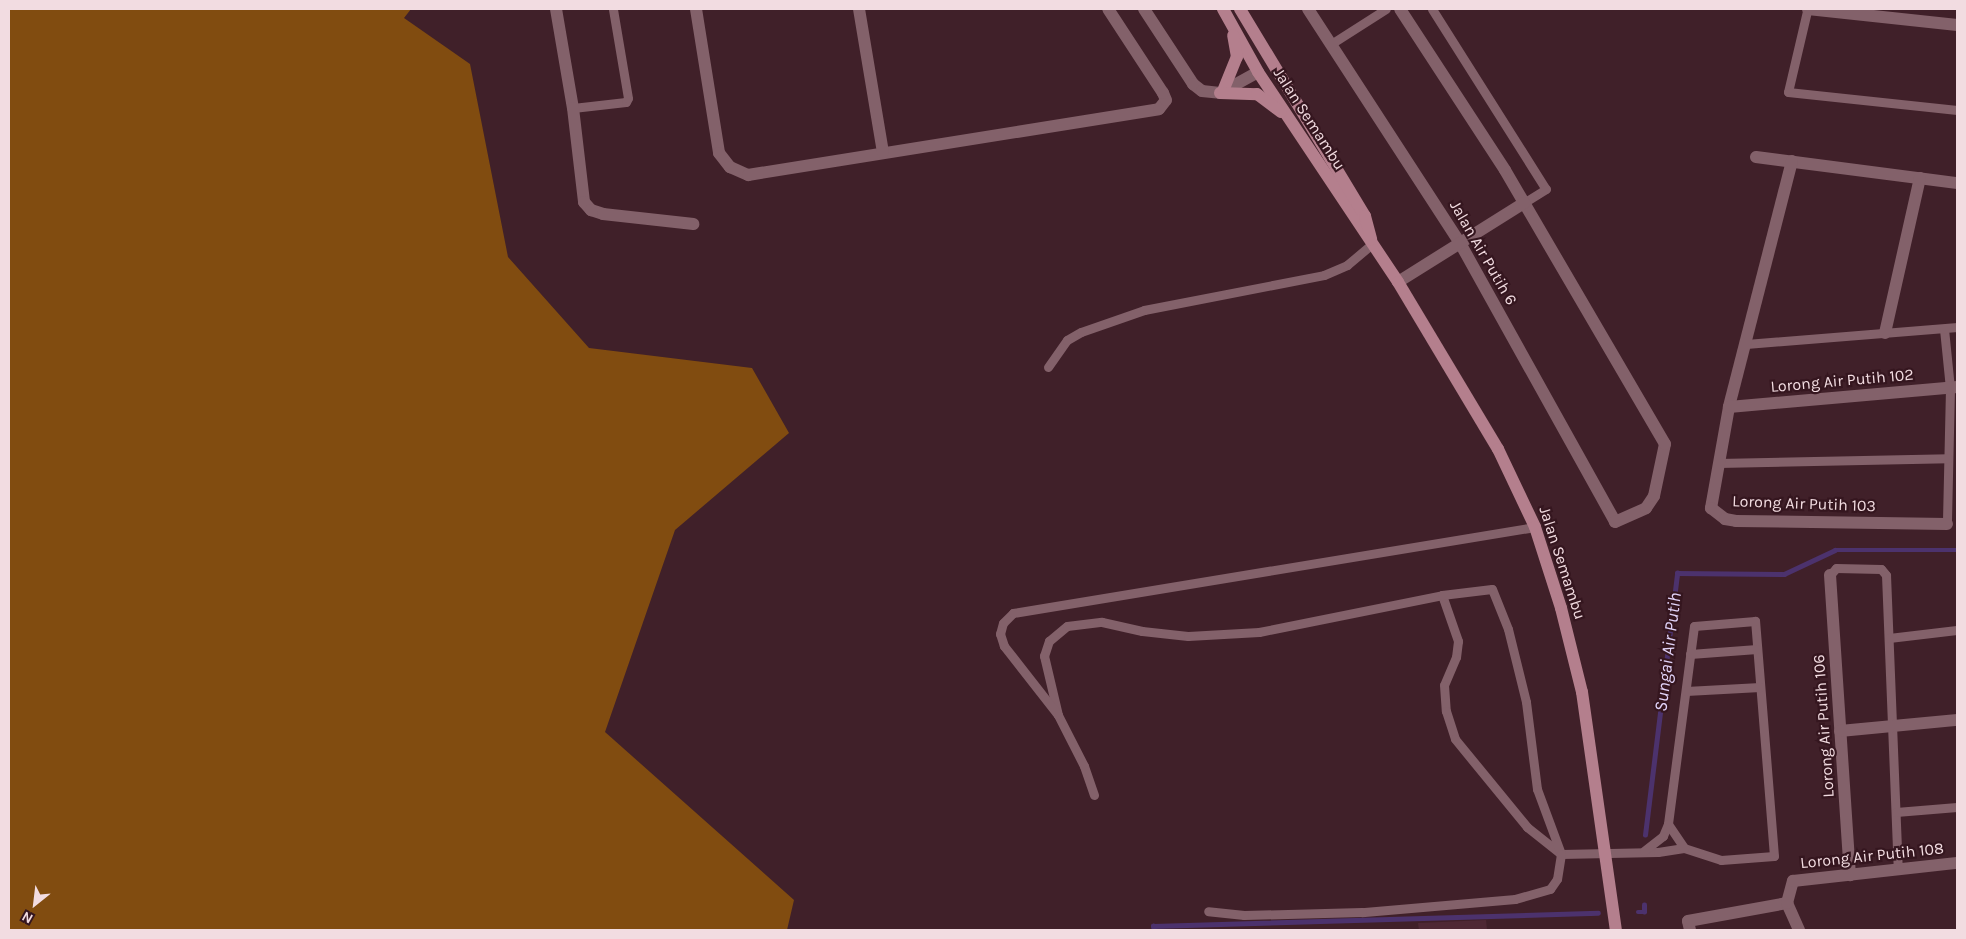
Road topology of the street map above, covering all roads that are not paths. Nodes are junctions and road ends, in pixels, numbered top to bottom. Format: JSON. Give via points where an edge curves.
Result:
{"nodes":[{"id":1,"x":556,"y":9,"type":"edge"},
{"id":2,"x":613,"y":9,"type":"edge"},
{"id":3,"x":696,"y":9,"type":"edge"},
{"id":4,"x":859,"y":9,"type":"edge"},
{"id":5,"x":1108,"y":9,"type":"edge"},
{"id":6,"x":1144,"y":9,"type":"edge"},
{"id":7,"x":1240,"y":9,"type":"edge"},
{"id":8,"x":1308,"y":9,"type":"edge"},
{"id":9,"x":1386,"y":9,"type":"edge"},
{"id":10,"x":1400,"y":9,"type":"edge"},
{"id":11,"x":1432,"y":9,"type":"edge"},
{"id":12,"x":1808,"y":10,"type":"edge"},
{"id":13,"x":1225,"y":11,"type":"edge"},
{"id":14,"x":1957,"y":25,"type":"edge"},
{"id":15,"x":1331,"y":44,"type":"junction"},
{"id":16,"x":1265,"y":50,"type":"junction"},
{"id":17,"x":1258,"y":72,"type":"junction"},
{"id":18,"x":1282,"y":78,"type":"junction"},
{"id":19,"x":1222,"y":92,"type":"junction"},
{"id":20,"x":573,"y":108,"type":"junction"},
{"id":21,"x":1957,"y":110,"type":"edge"},
{"id":22,"x":1297,"y":127,"type":"junction"},
{"id":23,"x":883,"y":152,"type":"junction"},
{"id":24,"x":1756,"y":157,"type":"dead end"},
{"id":25,"x":1792,"y":161,"type":"junction"},
{"id":26,"x":1920,"y":178,"type":"junction"},
{"id":27,"x":1957,"y":183,"type":"edge"},
{"id":28,"x":1524,"y":203,"type":"junction"},
{"id":29,"x":693,"y":224,"type":"dead end"},
{"id":30,"x":1460,"y":243,"type":"junction"},
{"id":31,"x":1372,"y":244,"type":"junction"},
{"id":32,"x":1398,"y":282,"type":"junction"},
{"id":33,"x":1957,"y":328,"type":"edge"},
{"id":34,"x":1944,"y":329,"type":"junction"},
{"id":35,"x":1885,"y":334,"type":"junction"},
{"id":36,"x":1746,"y":344,"type":"junction"},
{"id":37,"x":1048,"y":367,"type":"dead end"},
{"id":38,"x":1953,"y":388,"type":"edge"},
{"id":39,"x":1729,"y":407,"type":"junction"},
{"id":40,"x":1948,"y":458,"type":"junction"},
{"id":41,"x":1718,"y":463,"type":"junction"},
{"id":42,"x":1947,"y":524,"type":"joint"},
{"id":43,"x":1535,"y":527,"type":"junction"},
{"id":44,"x":1830,"y":575,"type":"joint"},
{"id":45,"x":1442,"y":595,"type":"junction"},
{"id":46,"x":1957,"y":630,"type":"edge"},
{"id":47,"x":1889,"y":638,"type":"junction"},
{"id":48,"x":1757,"y":650,"type":"junction"},
{"id":49,"x":1690,"y":654,"type":"junction"},
{"id":50,"x":1760,"y":686,"type":"junction"},
{"id":51,"x":1686,"y":691,"type":"junction"},
{"id":52,"x":1058,"y":715,"type":"junction"},
{"id":53,"x":1957,"y":720,"type":"edge"},
{"id":54,"x":1892,"y":726,"type":"junction"},
{"id":55,"x":1840,"y":731,"type":"junction"},
{"id":56,"x":1094,"y":795,"type":"dead end"},
{"id":57,"x":1957,"y":806,"type":"edge"},
{"id":58,"x":1896,"y":812,"type":"junction"},
{"id":59,"x":1668,"y":824,"type":"junction"},
{"id":60,"x":1684,"y":848,"type":"junction"},
{"id":61,"x":1644,"y":851,"type":"junction"},
{"id":62,"x":1606,"y":852,"type":"junction"},
{"id":63,"x":1561,"y":854,"type":"junction"},
{"id":64,"x":1957,"y":863,"type":"edge"},
{"id":65,"x":1898,"y":869,"type":"junction"},
{"id":66,"x":1850,"y":874,"type":"junction"},
{"id":67,"x":1787,"y":903,"type":"junction"},
{"id":68,"x":1208,"y":911,"type":"dead end"},
{"id":69,"x":1689,"y":926,"type":"edge"},
{"id":70,"x":1616,"y":930,"type":"edge"},
{"id":71,"x":1799,"y":930,"type":"edge"}],
"edges":[{"from":1,"to":20,"type":"street"},
{"from":2,"to":20,"type":"lane","via":[[628,98],[626,102]]},
{"from":3,"to":23,"type":"street","via":[[719,153],[730,167],[748,175],[761,175]]},
{"from":4,"to":23,"type":"street"},
{"from":5,"to":23,"type":"street","via":[[1163,93],[1166,100],[1160,109]]},
{"from":6,"to":19,"type":"street","via":[[1193,84],[1210,94]]},
{"from":7,"to":16,"type":"main road","name":"Jalan Semambu"},
{"from":8,"to":15,"type":"street","name":"Jalan Air Putih 6"},
{"from":9,"to":15,"type":"lane"},
{"from":10,"to":28,"type":"street"},
{"from":11,"to":28,"type":"lane","via":[[1546,189]]},
{"from":12,"to":14,"type":"street"},
{"from":12,"to":21,"type":"lane","via":[[1788,92]]},
{"from":13,"to":17,"type":"main road","name":"Jalan Semambu"},
{"from":13,"to":19,"type":"main road","via":[[1236,56]]},
{"from":15,"to":30,"type":"street","name":"Jalan Air Putih 6"},
{"from":16,"to":17,"type":"main road"},
{"from":16,"to":18,"type":"main road","name":"Jalan Semambu"},
{"from":17,"to":18,"type":"main road"},
{"from":17,"to":19,"type":"street"},
{"from":17,"to":22,"type":"main road","name":"Jalan Semambu"},
{"from":18,"to":31,"type":"main road","name":"Jalan Semambu","via":[[1365,216]]},
{"from":19,"to":22,"type":"main road","via":[[1257,94]]},
{"from":20,"to":29,"type":"street","via":[[584,202],[591,210]]},
{"from":22,"to":31,"type":"main road","name":"Jalan Semambu"},
{"from":24,"to":25,"type":"street"},
{"from":25,"to":26,"type":"street"},
{"from":25,"to":36,"type":"street","name":"Lorong Air Putih 103"},
{"from":26,"to":27,"type":"street"},
{"from":26,"to":35,"type":"street"},
{"from":28,"to":30,"type":"street"},
{"from":28,"to":30,"type":"street","name":"Jalan Air Putih 6","via":[[1665,444],[1654,496],[1646,508],[1615,522]]},
{"from":30,"to":32,"type":"street"},
{"from":31,"to":32,"type":"main road","name":"Jalan Semambu"},
{"from":31,"to":37,"type":"lane","via":[[1347,265],[1324,274],[1144,310],[1081,332],[1067,340]]},
{"from":32,"to":43,"type":"main road","name":"Jalan Semambu","via":[[1498,449]]},
{"from":33,"to":34,"type":"lane"},
{"from":34,"to":35,"type":"lane"},
{"from":34,"to":38,"type":"lane"},
{"from":35,"to":36,"type":"lane"},
{"from":36,"to":39,"type":"street","name":"Lorong Air Putih 103"},
{"from":38,"to":39,"type":"street","name":"Lorong Air Putih 102"},
{"from":38,"to":40,"type":"lane"},
{"from":39,"to":41,"type":"street","name":"Lorong Air Putih 103"},
{"from":40,"to":41,"type":"lane"},
{"from":40,"to":42,"type":"lane"},
{"from":41,"to":42,"type":"street","name":"Lorong Air Putih 103","via":[[1711,508],[1725,519]]},
{"from":43,"to":52,"type":"lane","via":[[1013,612],[1003,623],[1000,634],[1004,646]]},
{"from":43,"to":62,"type":"main road","name":"Jalan Semambu","via":[[1561,608],[1582,692]]},
{"from":44,"to":47,"type":"lane","via":[[1836,568],[1881,569],[1886,575]]},
{"from":44,"to":55,"type":"street","name":"Lorong Air Putih 106"},
{"from":45,"to":52,"type":"lane","via":[[1259,632],[1188,636],[1102,622],[1067,626],[1049,641],[1044,656]]},
{"from":45,"to":63,"type":"lane","via":[[1458,641],[1456,657],[1444,685],[1446,711],[1455,739],[1527,827]]},
{"from":45,"to":63,"type":"lane","via":[[1492,589],[1508,629],[1526,702],[1537,789]]},
{"from":46,"to":47,"type":"lane"},
{"from":47,"to":54,"type":"lane"},
{"from":48,"to":49,"type":"lane"},
{"from":48,"to":49,"type":"lane","via":[[1755,621],[1694,626]]},
{"from":48,"to":50,"type":"lane"},
{"from":49,"to":51,"type":"lane"},
{"from":50,"to":51,"type":"lane"},
{"from":50,"to":60,"type":"lane","via":[[1774,856],[1721,860]]},
{"from":51,"to":59,"type":"lane"},
{"from":52,"to":56,"type":"lane","via":[[1084,766]]},
{"from":53,"to":54,"type":"street"},
{"from":54,"to":55,"type":"street"},
{"from":54,"to":58,"type":"lane"},
{"from":55,"to":66,"type":"street","name":"Lorong Air Putih 106"},
{"from":57,"to":58,"type":"lane"},
{"from":58,"to":65,"type":"lane"},
{"from":59,"to":60,"type":"lane"},
{"from":59,"to":61,"type":"lane","via":[[1664,836]]},
{"from":60,"to":61,"type":"lane"},
{"from":61,"to":62,"type":"lane"},
{"from":62,"to":63,"type":"lane"},
{"from":62,"to":70,"type":"main road","name":"Jalan Semambu"},
{"from":63,"to":68,"type":"lane","via":[[1557,879],[1550,889],[1515,899],[1362,912],[1244,915]]},
{"from":64,"to":65,"type":"street","name":"Lorong Air Putih 108"},
{"from":65,"to":66,"type":"street","name":"Lorong Air Putih 108"},
{"from":66,"to":67,"type":"street","name":"Lorong Air Putih 108","via":[[1793,881]]},
{"from":67,"to":69,"type":"street"},
{"from":67,"to":71,"type":"street"}]}
